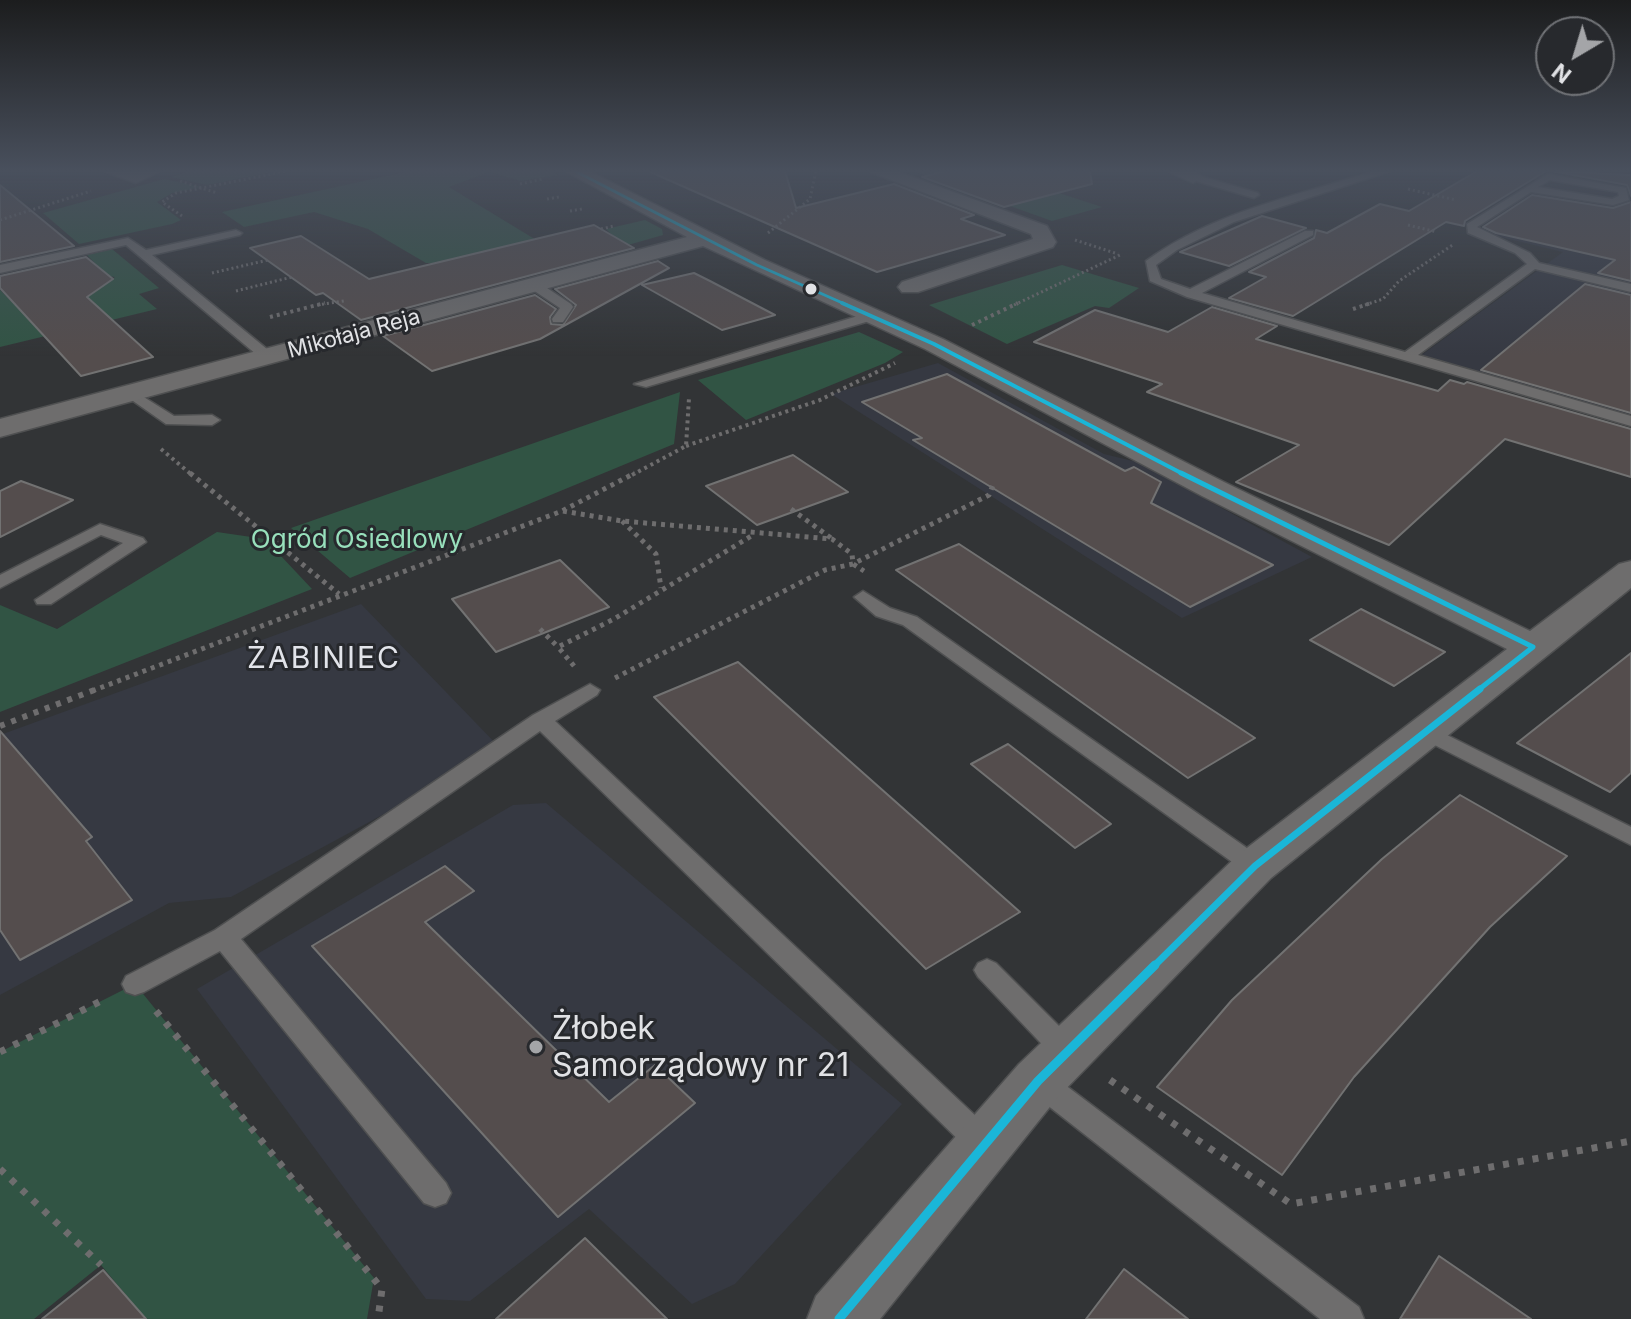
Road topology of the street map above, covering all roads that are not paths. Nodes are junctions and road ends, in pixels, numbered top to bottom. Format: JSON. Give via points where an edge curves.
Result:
{"nodes":[{"id":1,"x":236,"y":233,"type":"dead end"},
{"id":2,"x":697,"y":233,"type":"edge"},
{"id":3,"x":1041,"y":233,"type":"edge"},
{"id":4,"x":1203,"y":233,"type":"edge"},
{"id":5,"x":1309,"y":233,"type":"dead end"},
{"id":6,"x":1476,"y":233,"type":"edge"},
{"id":7,"x":708,"y":238,"type":"junction"},
{"id":8,"x":143,"y":254,"type":"junction"},
{"id":9,"x":1533,"y":265,"type":"junction"},
{"id":10,"x":0,"y":269,"type":"edge"},
{"id":11,"x":534,"y":285,"type":"junction"},
{"id":12,"x":910,"y":287,"type":"dead end"},
{"id":13,"x":1631,"y":288,"type":"edge"},
{"id":14,"x":1191,"y":294,"type":"junction"},
{"id":15,"x":871,"y":316,"type":"junction"},
{"id":16,"x":558,"y":319,"type":"dead end"},
{"id":17,"x":1408,"y":356,"type":"junction"},
{"id":18,"x":268,"y":357,"type":"junction"},
{"id":19,"x":641,"y":384,"type":"dead end"},
{"id":20,"x":131,"y":393,"type":"junction"},
{"id":21,"x":212,"y":420,"type":"dead end"},
{"id":22,"x":1631,"y":421,"type":"edge"},
{"id":23,"x":0,"y":428,"type":"edge"},
{"id":24,"x":1631,"y":571,"type":"edge"},
{"id":25,"x":0,"y":582,"type":"edge"},
{"id":26,"x":863,"y":597,"type":"dead end"},
{"id":27,"x":44,"y":600,"type":"dead end"},
{"id":28,"x":1533,"y":647,"type":"junction"},
{"id":29,"x":590,"y":690,"type":"road end"},
{"id":30,"x":541,"y":720,"type":"junction"},
{"id":31,"x":1427,"y":732,"type":"junction"},
{"id":32,"x":1631,"y":837,"type":"edge"},
{"id":33,"x":1255,"y":866,"type":"junction"},
{"id":34,"x":224,"y":937,"type":"junction"},
{"id":35,"x":987,"y":970,"type":"dead end"},
{"id":36,"x":135,"y":984,"type":"road end"},
{"id":37,"x":1052,"y":1066,"type":"junction"},
{"id":38,"x":984,"y":1144,"type":"junction"},
{"id":39,"x":435,"y":1193,"type":"dead end"},
{"id":40,"x":839,"y":1319,"type":"edge"},
{"id":41,"x":1347,"y":1319,"type":"edge"}],
"edges":[{"from":1,"to":8,"type":"lane"},
{"from":2,"to":7,"type":"street"},
{"from":3,"to":12,"type":"street","via":[[1045,242]]},
{"from":4,"to":14,"type":"lane","via":[[1167,248],[1150,264],[1156,281]]},
{"from":5,"to":14,"type":"lane"},
{"from":6,"to":9,"type":"lane","via":[[1524,253]]},
{"from":7,"to":11,"type":"street","name":"Mikołaja Reja"},
{"from":7,"to":15,"type":"street"},
{"from":8,"to":10,"type":"lane","via":[[128,241]]},
{"from":8,"to":18,"type":"lane"},
{"from":9,"to":13,"type":"lane"},
{"from":9,"to":17,"type":"lane"},
{"from":11,"to":16,"type":"lane","via":[[567,307]]},
{"from":11,"to":18,"type":"street","name":"Mikołaja Reja"},
{"from":14,"to":17,"type":"lane"},
{"from":15,"to":19,"type":"lane"},
{"from":15,"to":28,"type":"street"},
{"from":17,"to":22,"type":"lane"},
{"from":18,"to":20,"type":"street","name":"Mikołaja Reja"},
{"from":20,"to":21,"type":"lane","via":[[171,421]]},
{"from":20,"to":23,"type":"street","name":"Mikołaja Reja"},
{"from":24,"to":28,"type":"street"},
{"from":25,"to":27,"type":"lane","via":[[100,529],[137,542]]},
{"from":26,"to":33,"type":"lane","via":[[883,612],[910,621]]},
{"from":28,"to":31,"type":"street"},
{"from":29,"to":30,"type":"lane"},
{"from":30,"to":34,"type":"lane"},
{"from":30,"to":38,"type":"lane"},
{"from":31,"to":32,"type":"lane"},
{"from":31,"to":33,"type":"street"},
{"from":33,"to":37,"type":"street"},
{"from":34,"to":36,"type":"lane"},
{"from":34,"to":39,"type":"lane"},
{"from":35,"to":37,"type":"lane"},
{"from":37,"to":38,"type":"street"},
{"from":37,"to":41,"type":"lane"},
{"from":38,"to":40,"type":"street"}]}
